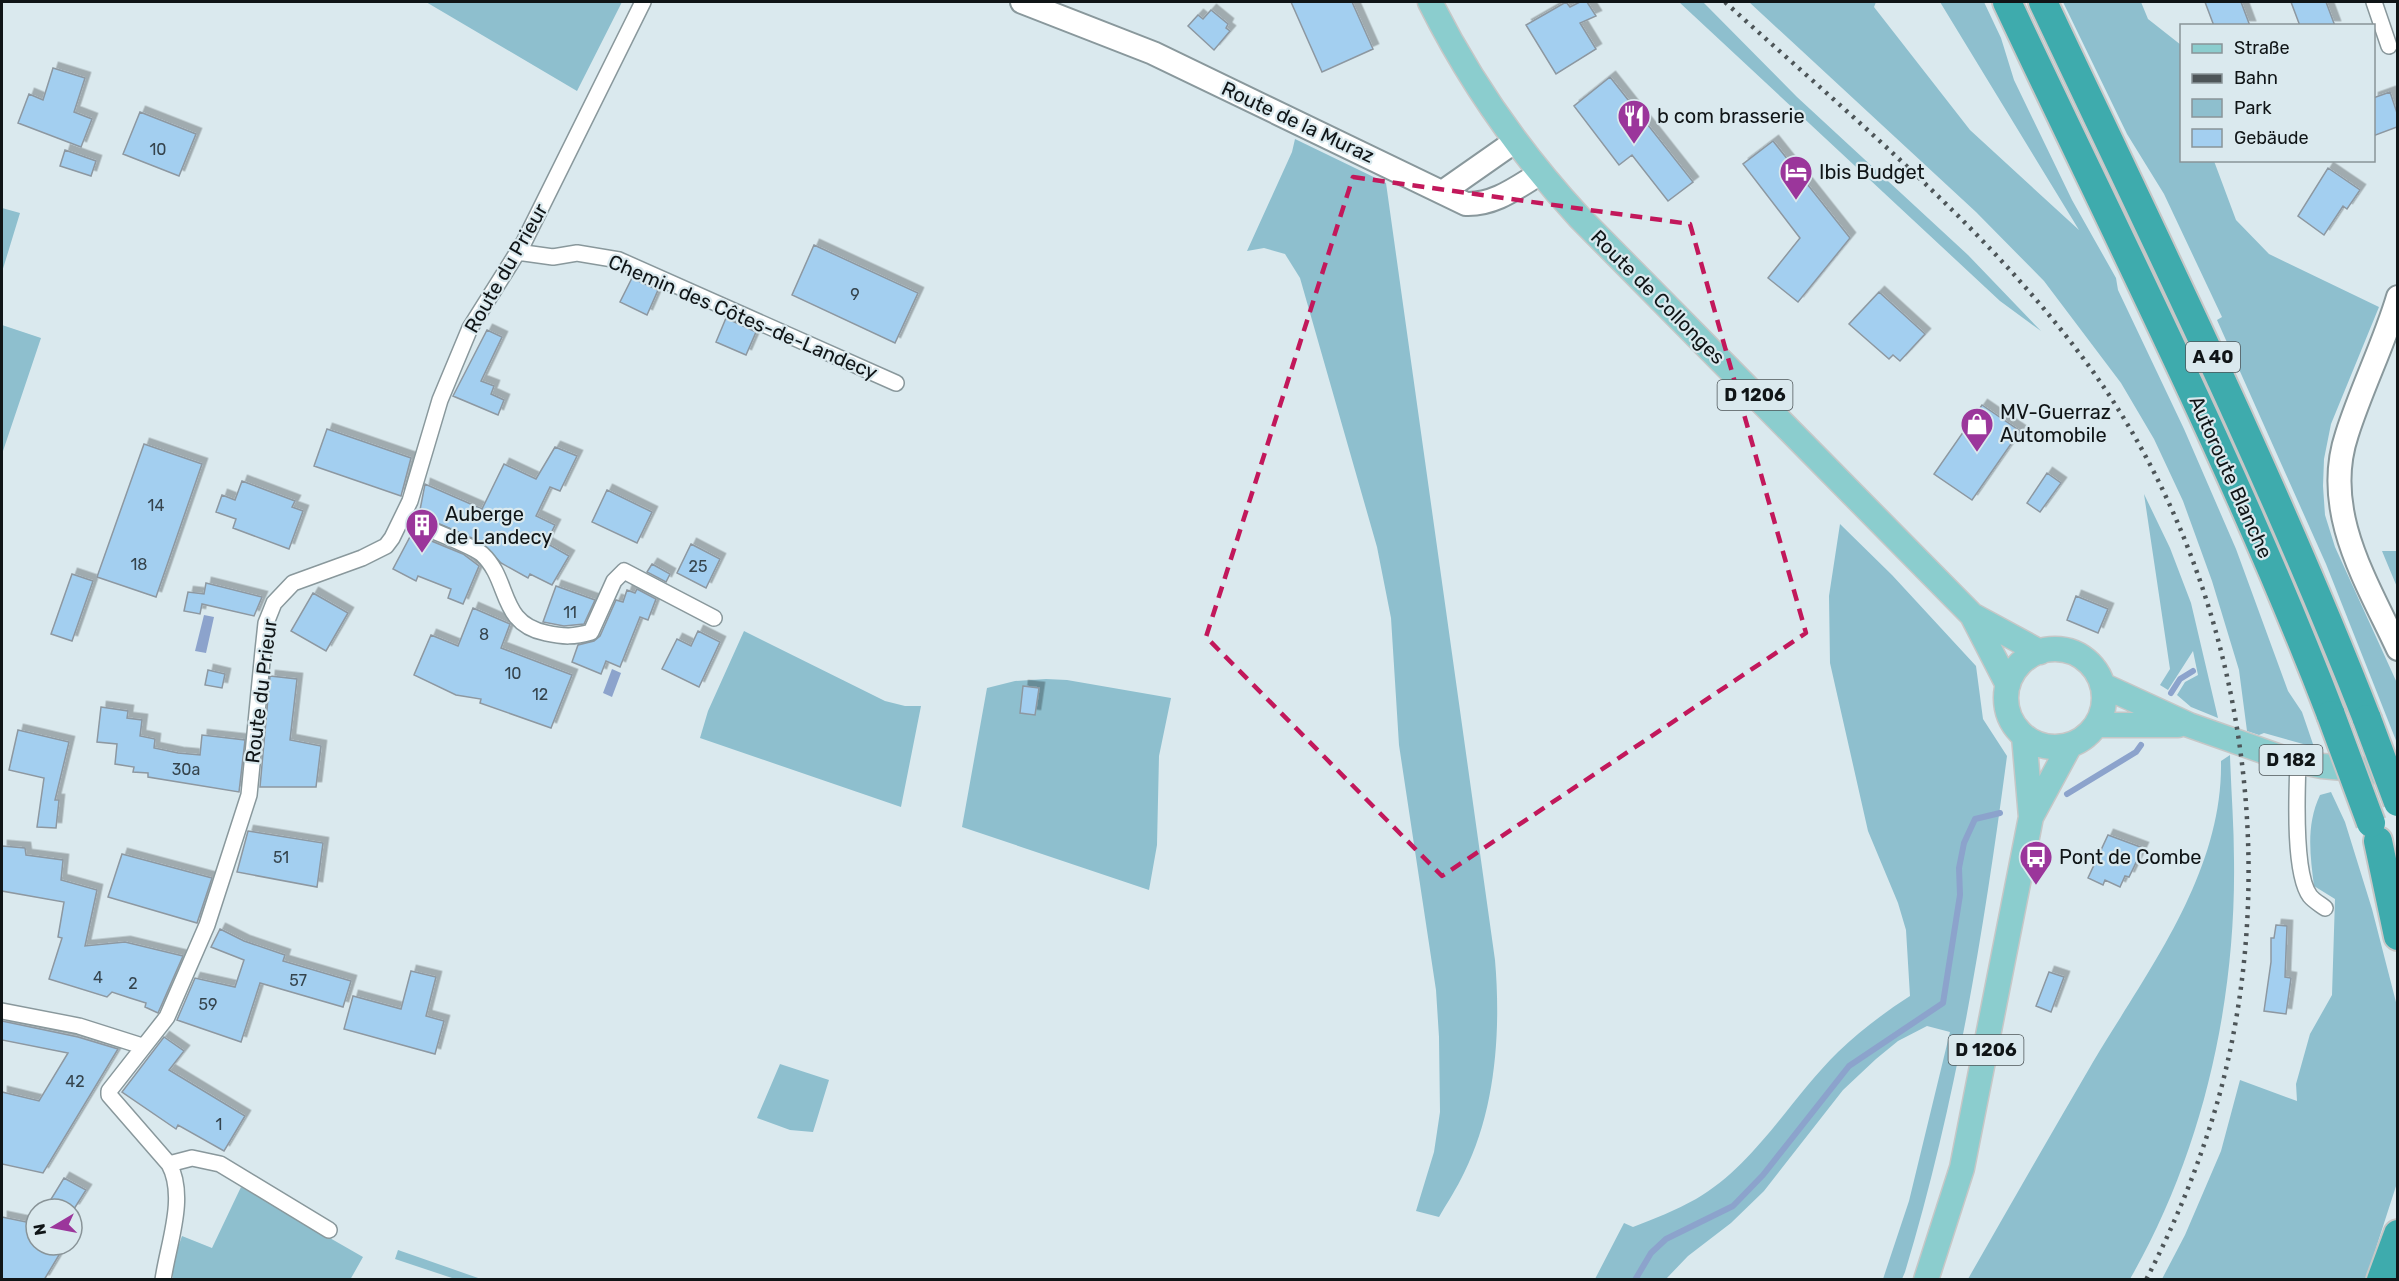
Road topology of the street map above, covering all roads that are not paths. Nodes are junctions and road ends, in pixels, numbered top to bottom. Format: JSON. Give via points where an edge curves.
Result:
{"nodes":[{"id":1,"x":643,"y":2,"type":"edge"},
{"id":2,"x":1022,"y":2,"type":"edge"},
{"id":3,"x":1430,"y":2,"type":"edge"},
{"id":4,"x":2007,"y":2,"type":"edge"},
{"id":5,"x":2043,"y":2,"type":"edge"},
{"id":6,"x":2374,"y":2,"type":"edge"},
{"id":7,"x":2389,"y":46,"type":"dead end"},
{"id":8,"x":1514,"y":142,"type":"junction"},
{"id":9,"x":1539,"y":174,"type":"junction"},
{"id":10,"x":1444,"y":191,"type":"junction"},
{"id":11,"x":517,"y":252,"type":"junction"},
{"id":12,"x":2397,"y":297,"type":"edge"},
{"id":13,"x":896,"y":382,"type":"dead end"},
{"id":14,"x":402,"y":518,"type":"junction"},
{"id":15,"x":1972,"y":615,"type":"junction"},
{"id":16,"x":714,"y":618,"type":"dead end"},
{"id":17,"x":2397,"y":650,"type":"edge"},
{"id":18,"x":2040,"y":652,"type":"junction"},
{"id":19,"x":2008,"y":684,"type":"junction"},
{"id":20,"x":2102,"y":685,"type":"junction"},
{"id":21,"x":2096,"y":725,"type":"junction"},
{"id":22,"x":2189,"y":725,"type":"junction"},
{"id":23,"x":2024,"y":736,"type":"junction"},
{"id":24,"x":2070,"y":746,"type":"junction"},
{"id":25,"x":2298,"y":762,"type":"junction"},
{"id":26,"x":2397,"y":773,"type":"edge"},
{"id":27,"x":2397,"y":802,"type":"edge"},
{"id":28,"x":2031,"y":817,"type":"junction"},
{"id":29,"x":2374,"y":832,"type":"junction"},
{"id":30,"x":2397,"y":898,"type":"edge"},
{"id":31,"x":2325,"y":908,"type":"dead end"},
{"id":32,"x":2397,"y":936,"type":"edge"},
{"id":33,"x":2,"y":1011,"type":"edge"},
{"id":34,"x":142,"y":1046,"type":"junction"},
{"id":35,"x":169,"y":1164,"type":"junction"},
{"id":36,"x":329,"y":1230,"type":"dead end"},
{"id":37,"x":2397,"y":1234,"type":"edge"},
{"id":38,"x":163,"y":1280,"type":"edge"},
{"id":39,"x":1926,"y":1280,"type":"edge"},
{"id":40,"x":2381,"y":1280,"type":"edge"}],
"edges":[{"from":1,"to":11,"type":"street","name":"Route du Prieur"},
{"from":2,"to":10,"type":"street","name":"Route de la Muraz","via":[[1153,53]]},
{"from":3,"to":8,"type":"main road","name":"Route de Collonges","number":"D 1206","via":[[1473,81]]},
{"from":4,"to":29,"type":"highway","name":"Autoroute Blanche","number":"A 40","bridge":true,"via":[[2217,442],[2285,600]]},
{"from":5,"to":27,"type":"highway","name":"Autoroute Blanche","number":"A 40","bridge":true,"via":[[2245,427],[2310,577]]},
{"from":6,"to":7,"type":"street"},
{"from":8,"to":9,"type":"main road","name":"Route de Collonges","number":"D 1206"},
{"from":8,"to":10,"type":"street"},
{"from":9,"to":10,"type":"street","name":"Route de la Muraz","via":[[1498,198],[1478,204],[1466,204]]},
{"from":9,"to":15,"type":"main road","name":"Route de Collonges","number":"D 1206"},
{"from":11,"to":13,"type":"street","name":"Chemin des Côtes-de-Landecy","via":[[554,257],[577,253],[620,260]]},
{"from":11,"to":14,"type":"street","name":"Route du Prieur","via":[[470,328],[449,376],[419,477]]},
{"from":12,"to":17,"type":"street","via":[[2346,435],[2338,483],[2347,536]]},
{"from":14,"to":16,"type":"street","via":[[481,553],[518,620],[536,631],[570,638],[591,632],[614,581],[624,571]]},
{"from":14,"to":34,"type":"street","name":"Route du Prieur","via":[[386,546],[293,583],[274,603],[266,623],[251,785],[243,818],[183,985],[166,1017]]},
{"from":15,"to":18,"type":"main road","name":"Route de Collonges","number":"D 1206"},
{"from":15,"to":19,"type":"main road","name":"Route de Collonges","number":"D 1206"},
{"from":18,"to":19,"type":"main road","via":[[2023,661]]},
{"from":18,"to":20,"type":"main road","via":[[2059,650],[2078,655],[2093,668]]},
{"from":19,"to":23,"type":"main road","via":[[2010,718]]},
{"from":20,"to":21,"type":"main road","via":[[2104,705]]},
{"from":20,"to":22,"type":"main road","number":"D 182"},
{"from":21,"to":22,"type":"main road","number":"D 182"},
{"from":21,"to":24,"type":"main road"},
{"from":22,"to":25,"type":"main road","number":"D 182"},
{"from":23,"to":24,"type":"main road","via":[[2043,746]]},
{"from":23,"to":28,"type":"main road","number":"D 1206"},
{"from":24,"to":28,"type":"main road","number":"D 1206"},
{"from":25,"to":26,"type":"main road","number":"D 182"},
{"from":25,"to":31,"type":"street","via":[[2303,876],[2310,896]]},
{"from":28,"to":39,"type":"main road","number":"D 1206","via":[[1962,1168]]},
{"from":29,"to":30,"type":"highway","name":"Autoroute Blanche","number":"A 40"},
{"from":29,"to":32,"type":"highway"},
{"from":33,"to":34,"type":"street","via":[[79,1026]]},
{"from":34,"to":35,"type":"street","name":"Route du Prieur","via":[[109,1090],[110,1095]]},
{"from":35,"to":36,"type":"street","via":[[192,1158],[220,1164]]},
{"from":35,"to":38,"type":"street","name":"Route du Prieur","via":[[175,1178],[176,1202]]},
{"from":37,"to":40,"type":"highway"}]}
